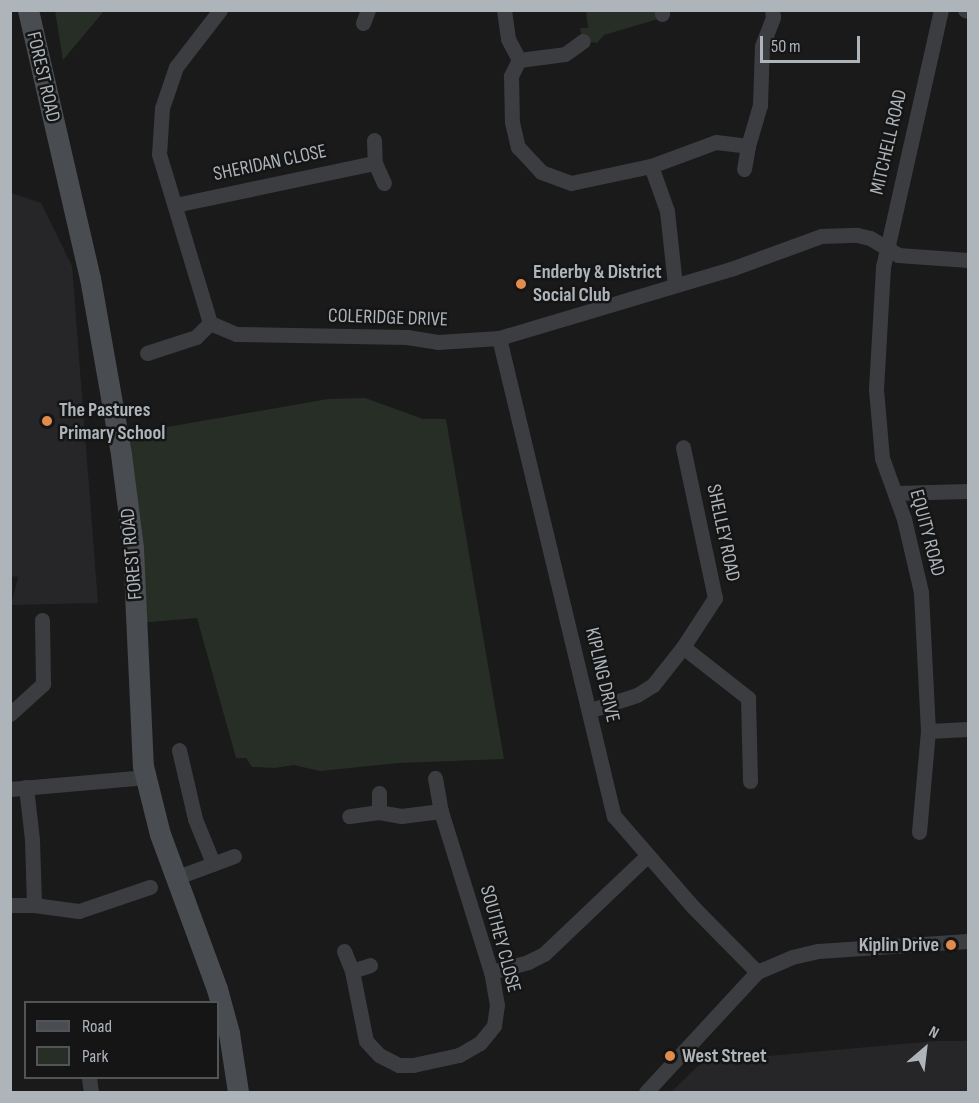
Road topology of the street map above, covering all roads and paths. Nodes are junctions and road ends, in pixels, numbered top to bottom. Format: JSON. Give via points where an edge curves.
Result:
{"nodes":[{"id":1,"x":28,"y":10,"type":"edge"},
{"id":2,"x":220,"y":10,"type":"edge"},
{"id":3,"x":504,"y":10,"type":"edge"},
{"id":4,"x":772,"y":10,"type":"edge"},
{"id":5,"x":941,"y":10,"type":"edge"},
{"id":6,"x":587,"y":37,"type":"dead end"},
{"id":7,"x":519,"y":60,"type":"junction"},
{"id":8,"x":374,"y":140,"type":"dead end"},
{"id":9,"x":748,"y":146,"type":"junction"},
{"id":10,"x":375,"y":163,"type":"junction"},
{"id":11,"x":651,"y":166,"type":"junction"},
{"id":12,"x":744,"y":169,"type":"dead end"},
{"id":13,"x":384,"y":183,"type":"dead end"},
{"id":14,"x":174,"y":205,"type":"junction"},
{"id":15,"x":887,"y":248,"type":"junction"},
{"id":16,"x":969,"y":260,"type":"edge"},
{"id":17,"x":675,"y":285,"type":"junction"},
{"id":18,"x":210,"y":323,"type":"junction"},
{"id":19,"x":499,"y":338,"type":"junction"},
{"id":20,"x":147,"y":353,"type":"dead end"},
{"id":21,"x":683,"y":447,"type":"dead end"},
{"id":22,"x":969,"y":491,"type":"edge"},
{"id":23,"x":895,"y":493,"type":"junction"},
{"id":24,"x":42,"y":620,"type":"dead end"},
{"id":25,"x":683,"y":647,"type":"junction"},
{"id":26,"x":591,"y":710,"type":"junction"},
{"id":27,"x":10,"y":714,"type":"edge"},
{"id":28,"x":969,"y":729,"type":"edge"},
{"id":29,"x":928,"y":731,"type":"junction"},
{"id":30,"x":179,"y":750,"type":"dead end"},
{"id":31,"x":146,"y":777,"type":"junction"},
{"id":32,"x":435,"y":778,"type":"dead end"},
{"id":33,"x":750,"y":781,"type":"dead end"},
{"id":34,"x":18,"y":788,"type":"edge"},
{"id":35,"x":380,"y":793,"type":"dead end"},
{"id":36,"x":441,"y":811,"type":"junction"},
{"id":37,"x":380,"y":812,"type":"junction"},
{"id":38,"x":349,"y":816,"type":"dead end"},
{"id":39,"x":919,"y":832,"type":"dead end"},
{"id":40,"x":234,"y":856,"type":"dead end"},
{"id":41,"x":647,"y":856,"type":"junction"},
{"id":42,"x":213,"y":863,"type":"junction"},
{"id":43,"x":175,"y":878,"type":"junction"},
{"id":44,"x":150,"y":886,"type":"dead end"},
{"id":45,"x":34,"y":905,"type":"junction"},
{"id":46,"x":10,"y":906,"type":"edge"},
{"id":47,"x":969,"y":941,"type":"edge"},
{"id":48,"x":344,"y":951,"type":"dead end"},
{"id":49,"x":370,"y":965,"type":"dead end"},
{"id":50,"x":352,"y":971,"type":"junction"},
{"id":51,"x":490,"y":972,"type":"junction"},
{"id":52,"x":757,"y":972,"type":"junction"},
{"id":53,"x":238,"y":1092,"type":"edge"},
{"id":54,"x":646,"y":1092,"type":"edge"}],
"edges":[{"from":1,"to":31,"type":"street","name":"FOREST ROAD","via":[[90,278],[121,454],[133,548]]},
{"from":2,"to":14,"type":"street","via":[[176,67],[162,108],[159,154]]},
{"from":3,"to":7,"type":"street","via":[[508,39]]},
{"from":4,"to":9,"type":"street","via":[[762,46],[760,105]]},
{"from":5,"to":15,"type":"street","name":"MITCHELL ROAD"},
{"from":6,"to":7,"type":"street","via":[[565,54]]},
{"from":7,"to":11,"type":"street","via":[[511,76],[513,123],[518,147],[541,172],[571,183]]},
{"from":8,"to":10,"type":"street"},
{"from":9,"to":11,"type":"street","via":[[716,142]]},
{"from":9,"to":12,"type":"street"},
{"from":10,"to":13,"type":"street"},
{"from":10,"to":14,"type":"street","name":"SHERIDAN CLOSE"},
{"from":11,"to":17,"type":"street","via":[[667,211]]},
{"from":14,"to":18,"type":"street"},
{"from":15,"to":16,"type":"street","name":"COLERIDGE DRIVE","via":[[898,255]]},
{"from":15,"to":17,"type":"street","name":"COLERIDGE DRIVE","via":[[857,235],[821,236]]},
{"from":15,"to":23,"type":"street","name":"EQUITY ROAD","via":[[876,389],[882,458]]},
{"from":17,"to":19,"type":"street","name":"COLERIDGE DRIVE"},
{"from":18,"to":19,"type":"street","name":"COLERIDGE DRIVE","via":[[236,334],[407,337],[438,342]]},
{"from":18,"to":20,"type":"street","via":[[196,337]]},
{"from":19,"to":26,"type":"street","name":"KIPLING DRIVE"},
{"from":21,"to":25,"type":"street","name":"SHELLEY ROAD","via":[[715,598]]},
{"from":22,"to":23,"type":"street"},
{"from":23,"to":29,"type":"street","name":"EQUITY ROAD","via":[[921,591]]},
{"from":24,"to":27,"type":"street","via":[[43,684]]},
{"from":25,"to":26,"type":"street","name":"SHELLEY ROAD","via":[[653,686]]},
{"from":25,"to":33,"type":"street","via":[[748,698]]},
{"from":26,"to":41,"type":"street","name":"KIPLING DRIVE","via":[[614,816]]},
{"from":28,"to":29,"type":"street"},
{"from":29,"to":39,"type":"street","name":"EQUITY ROAD"},
{"from":30,"to":42,"type":"street","via":[[195,819]]},
{"from":31,"to":34,"type":"street"},
{"from":31,"to":43,"type":"street","name":"FOREST ROAD"},
{"from":32,"to":36,"type":"street","name":"SOUTHEY CLOSE"},
{"from":34,"to":45,"type":"street","via":[[32,840]]},
{"from":35,"to":37,"type":"street"},
{"from":36,"to":37,"type":"street","via":[[401,816]]},
{"from":36,"to":51,"type":"street","name":"SOUTHEY CLOSE"},
{"from":37,"to":38,"type":"street"},
{"from":40,"to":42,"type":"street"},
{"from":41,"to":51,"type":"street","via":[[544,954]]},
{"from":41,"to":52,"type":"street","name":"KIPLING DRIVE"},
{"from":42,"to":43,"type":"street"},
{"from":43,"to":53,"type":"street","name":"FOREST ROAD","via":[[217,989]]},
{"from":44,"to":45,"type":"street","via":[[79,911]]},
{"from":45,"to":46,"type":"street"},
{"from":47,"to":52,"type":"street","via":[[818,951]]},
{"from":48,"to":50,"type":"street","name":"SOUTHEY CLOSE"},
{"from":49,"to":50,"type":"street"},
{"from":50,"to":51,"type":"street","name":"SOUTHEY CLOSE","via":[[366,1041],[379,1055],[399,1065],[459,1055],[480,1043],[494,1026],[497,1005]]},
{"from":52,"to":54,"type":"street"}]}
